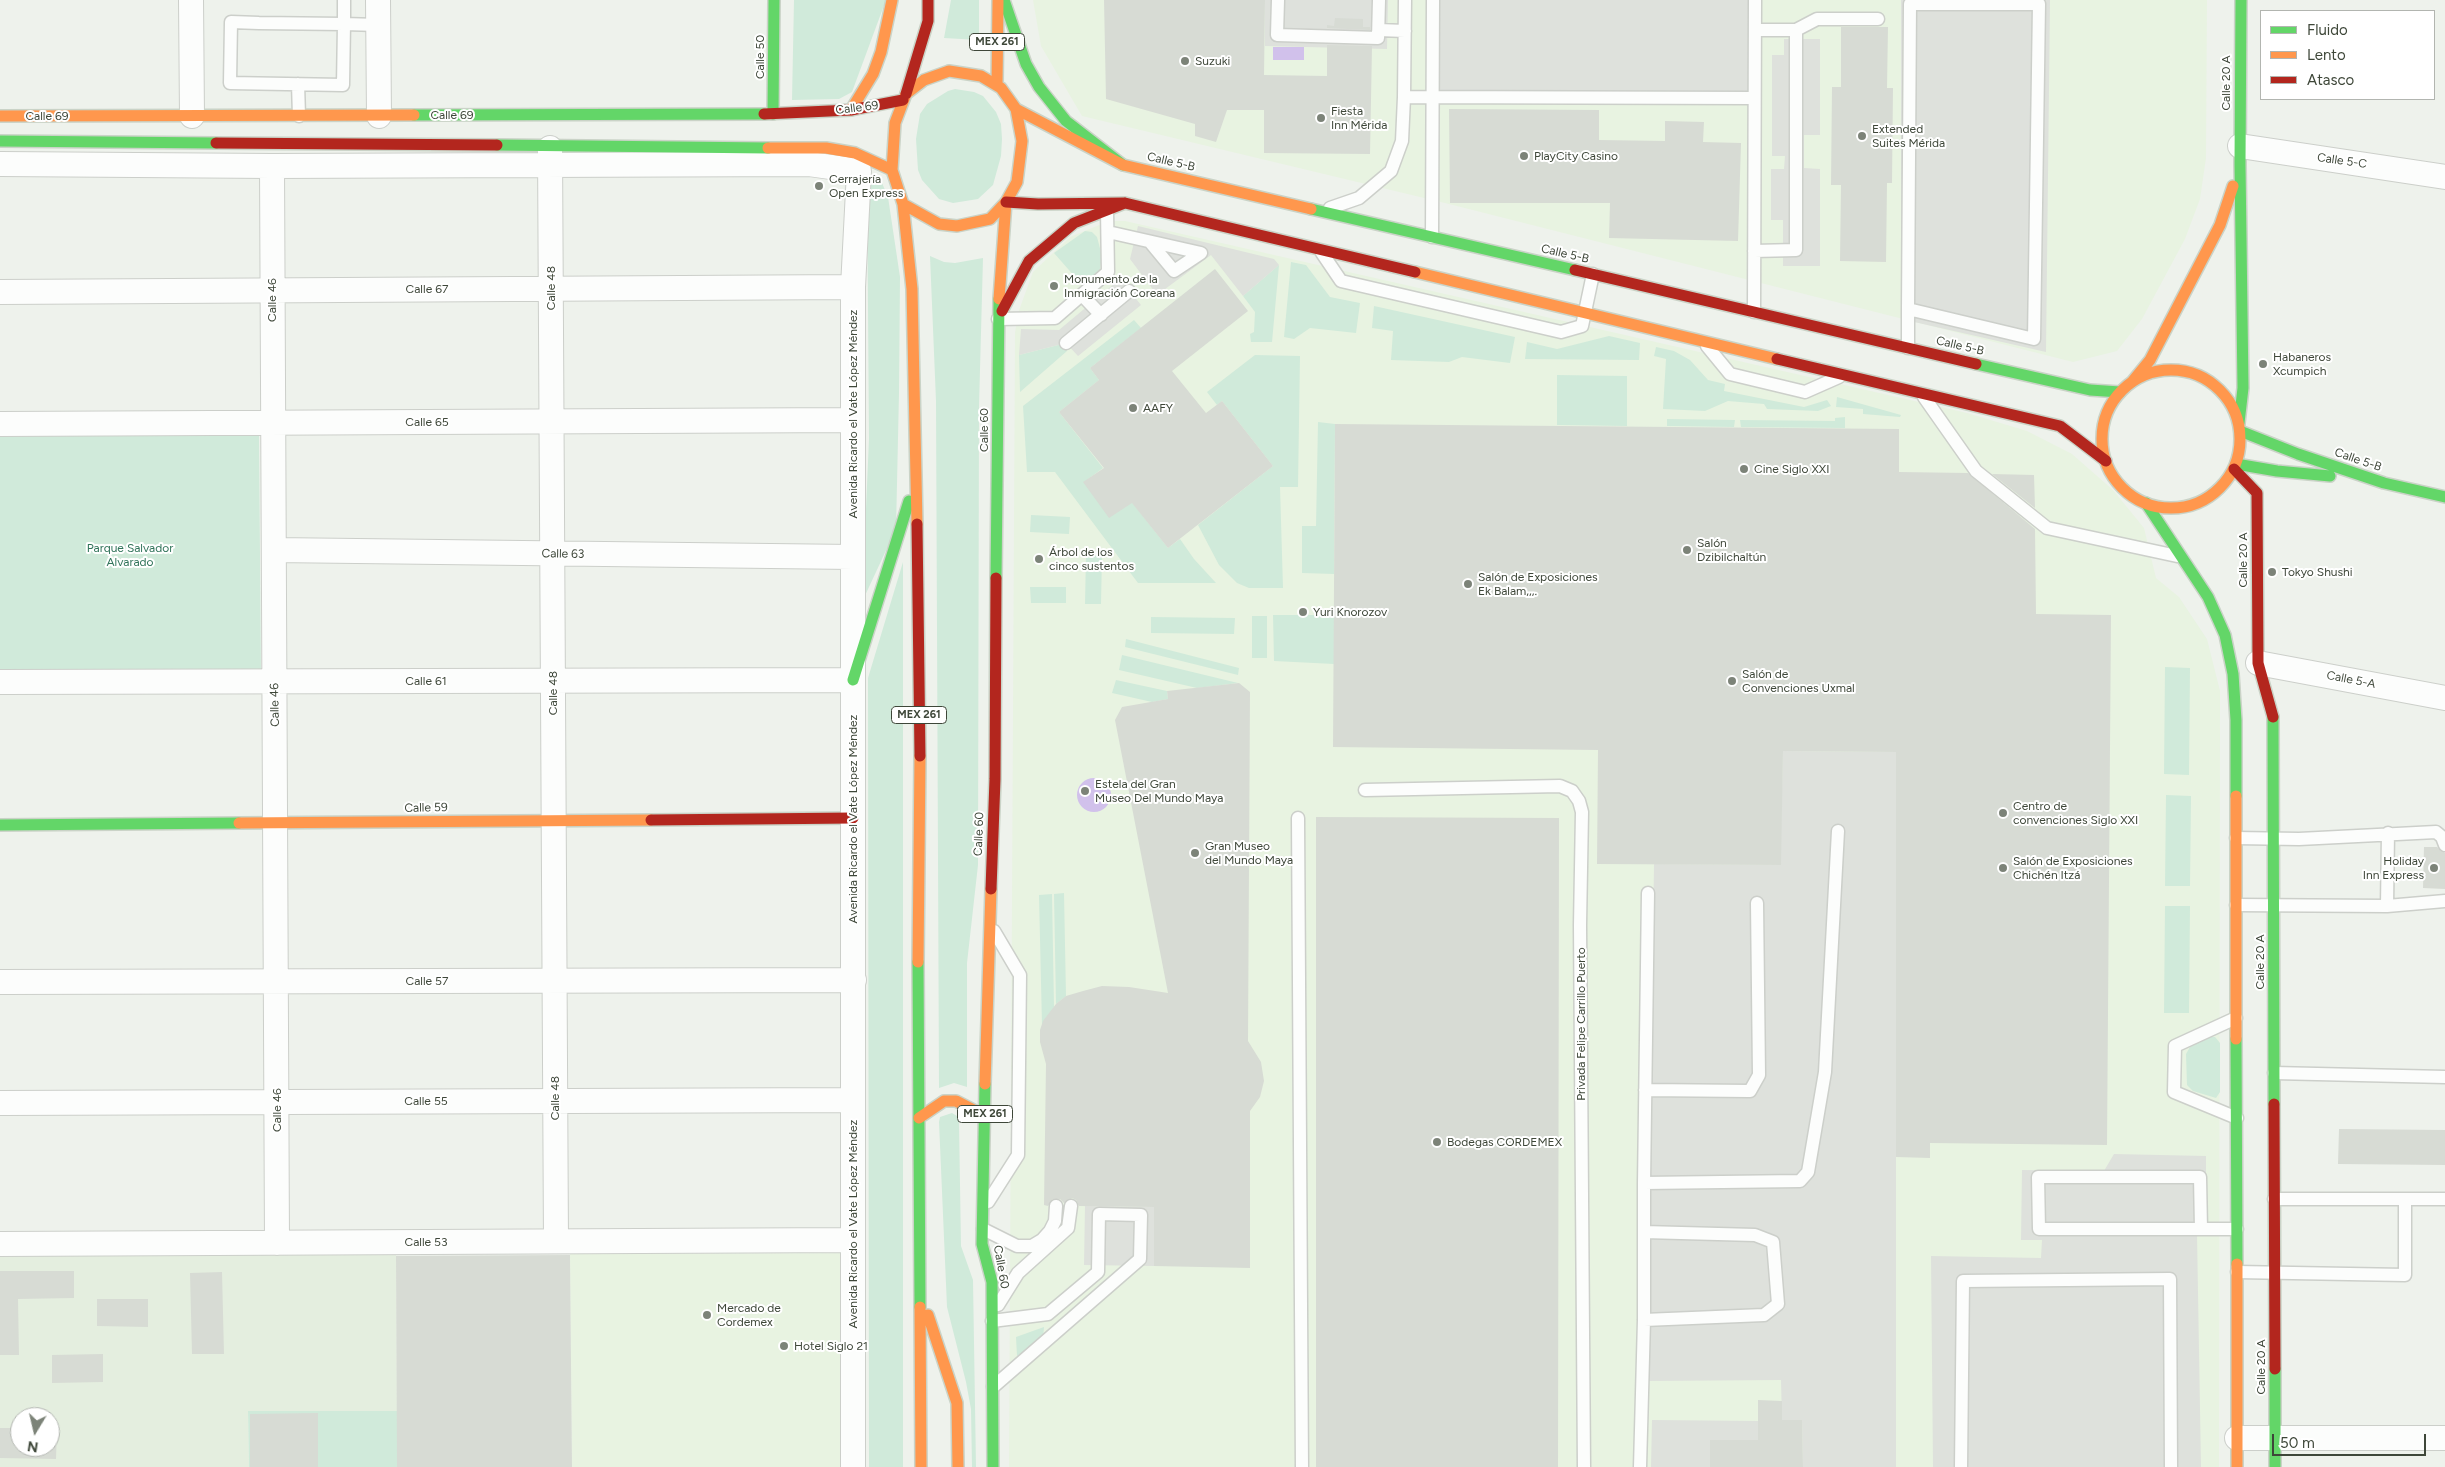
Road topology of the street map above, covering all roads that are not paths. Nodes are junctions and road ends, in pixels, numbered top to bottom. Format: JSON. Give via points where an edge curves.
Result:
{"nodes":[{"id":1,"x":191,"y":0,"type":"edge"},
{"id":2,"x":344,"y":0,"type":"edge"},
{"id":3,"x":378,"y":0,"type":"edge"},
{"id":4,"x":774,"y":0,"type":"edge"},
{"id":5,"x":892,"y":0,"type":"edge"},
{"id":6,"x":928,"y":0,"type":"edge"},
{"id":7,"x":998,"y":0,"type":"edge"},
{"id":8,"x":1004,"y":0,"type":"edge"},
{"id":9,"x":1278,"y":0,"type":"edge"},
{"id":10,"x":1379,"y":0,"type":"edge"},
{"id":11,"x":1405,"y":0,"type":"edge"},
{"id":12,"x":1433,"y":0,"type":"edge"},
{"id":13,"x":1755,"y":0,"type":"edge"},
{"id":14,"x":2240,"y":0,"type":"edge"},
{"id":15,"x":1878,"y":19,"type":"dead end"},
{"id":16,"x":344,"y":24,"type":"junction"},
{"id":17,"x":378,"y":25,"type":"junction"},
{"id":18,"x":1379,"y":30,"type":"junction"},
{"id":19,"x":1755,"y":30,"type":"junction"},
{"id":20,"x":1796,"y":30,"type":"junction"},
{"id":21,"x":1405,"y":31,"type":"junction"},
{"id":22,"x":298,"y":84,"type":"junction"},
{"id":23,"x":997,"y":85,"type":"junction"},
{"id":24,"x":905,"y":97,"type":"junction"},
{"id":25,"x":1404,"y":97,"type":"junction"},
{"id":26,"x":1432,"y":97,"type":"junction"},
{"id":27,"x":1754,"y":98,"type":"junction"},
{"id":28,"x":1016,"y":109,"type":"junction"},
{"id":29,"x":192,"y":110,"type":"junction"},
{"id":30,"x":851,"y":110,"type":"junction"},
{"id":31,"x":773,"y":114,"type":"junction"},
{"id":32,"x":0,"y":116,"type":"edge"},
{"id":33,"x":299,"y":116,"type":"junction"},
{"id":34,"x":379,"y":116,"type":"junction"},
{"id":35,"x":0,"y":142,"type":"edge"},
{"id":36,"x":550,"y":154,"type":"junction"},
{"id":37,"x":658,"y":155,"type":"junction"},
{"id":38,"x":2240,"y":156,"type":"junction"},
{"id":39,"x":0,"y":164,"type":"edge"},
{"id":40,"x":1122,"y":165,"type":"junction"},
{"id":41,"x":272,"y":166,"type":"junction"},
{"id":42,"x":892,"y":170,"type":"junction"},
{"id":43,"x":860,"y":171,"type":"joint"},
{"id":44,"x":2445,"y":176,"type":"edge"},
{"id":45,"x":1006,"y":202,"type":"junction"},
{"id":46,"x":1125,"y":203,"type":"junction"},
{"id":47,"x":903,"y":204,"type":"junction"},
{"id":48,"x":1108,"y":210,"type":"junction"},
{"id":49,"x":1322,"y":211,"type":"junction"},
{"id":50,"x":1108,"y":232,"type":"junction"},
{"id":51,"x":1432,"y":237,"type":"junction"},
{"id":52,"x":1150,"y":242,"type":"dead end"},
{"id":53,"x":1320,"y":249,"type":"junction"},
{"id":54,"x":1754,"y":251,"type":"junction"},
{"id":55,"x":1592,"y":274,"type":"junction"},
{"id":56,"x":853,"y":287,"type":"junction"},
{"id":57,"x":551,"y":288,"type":"junction"},
{"id":58,"x":272,"y":290,"type":"junction"},
{"id":59,"x":1129,"y":291,"type":"dead end"},
{"id":60,"x":0,"y":292,"type":"edge"},
{"id":61,"x":1082,"y":294,"type":"junction"},
{"id":62,"x":1908,"y":309,"type":"junction"},
{"id":63,"x":1754,"y":312,"type":"junction"},
{"id":64,"x":1585,"y":313,"type":"junction"},
{"id":65,"x":1100,"y":315,"type":"junction"},
{"id":66,"x":998,"y":319,"type":"junction"},
{"id":67,"x":1702,"y":341,"type":"junction"},
{"id":68,"x":1066,"y":343,"type":"dead end"},
{"id":69,"x":1908,"y":348,"type":"junction"},
{"id":70,"x":1844,"y":375,"type":"junction"},
{"id":71,"x":2132,"y":382,"type":"junction"},
{"id":72,"x":1921,"y":392,"type":"junction"},
{"id":73,"x":2120,"y":392,"type":"junction"},
{"id":74,"x":853,"y":420,"type":"junction"},
{"id":75,"x":551,"y":421,"type":"junction"},
{"id":76,"x":273,"y":423,"type":"junction"},
{"id":77,"x":0,"y":424,"type":"edge"},
{"id":78,"x":2240,"y":427,"type":"junction"},
{"id":79,"x":2106,"y":462,"type":"junction"},
{"id":80,"x":2235,"y":467,"type":"junction"},
{"id":81,"x":917,"y":478,"type":"junction"},
{"id":82,"x":2384,"y":483,"type":"junction"},
{"id":83,"x":2445,"y":497,"type":"edge"},
{"id":84,"x":2146,"y":504,"type":"junction"},
{"id":85,"x":274,"y":550,"type":"junction"},
{"id":86,"x":552,"y":554,"type":"junction"},
{"id":87,"x":853,"y":557,"type":"junction"},
{"id":88,"x":2184,"y":557,"type":"junction"},
{"id":89,"x":2258,"y":663,"type":"junction"},
{"id":90,"x":553,"y":680,"type":"junction"},
{"id":91,"x":853,"y":680,"type":"junction"},
{"id":92,"x":274,"y":681,"type":"junction"},
{"id":93,"x":0,"y":682,"type":"edge"},
{"id":94,"x":2445,"y":698,"type":"edge"},
{"id":95,"x":1365,"y":790,"type":"dead end"},
{"id":96,"x":1298,"y":818,"type":"dead end"},
{"id":97,"x":0,"y":826,"type":"edge"},
{"id":98,"x":850,"y":831,"type":"junction"},
{"id":99,"x":1838,"y":831,"type":"dead end"},
{"id":100,"x":554,"y":833,"type":"junction"},
{"id":101,"x":2388,"y":833,"type":"junction"},
{"id":102,"x":277,"y":836,"type":"junction"},
{"id":103,"x":2236,"y":838,"type":"junction"},
{"id":104,"x":2273,"y":838,"type":"junction"},
{"id":105,"x":2445,"y":845,"type":"edge"},
{"id":106,"x":1648,"y":893,"type":"dead end"},
{"id":107,"x":2445,"y":900,"type":"edge"},
{"id":108,"x":1757,"y":904,"type":"dead end"},
{"id":109,"x":2236,"y":905,"type":"junction"},
{"id":110,"x":2274,"y":905,"type":"junction"},
{"id":111,"x":2387,"y":906,"type":"junction"},
{"id":112,"x":989,"y":923,"type":"junction"},
{"id":113,"x":276,"y":980,"type":"junction"},
{"id":114,"x":854,"y":980,"type":"junction"},
{"id":115,"x":555,"y":981,"type":"junction"},
{"id":116,"x":0,"y":982,"type":"edge"},
{"id":117,"x":2236,"y":1018,"type":"junction"},
{"id":118,"x":2274,"y":1073,"type":"junction"},
{"id":119,"x":2445,"y":1077,"type":"edge"},
{"id":120,"x":1645,"y":1090,"type":"junction"},
{"id":121,"x":853,"y":1100,"type":"junction"},
{"id":122,"x":555,"y":1101,"type":"junction"},
{"id":123,"x":276,"y":1102,"type":"junction"},
{"id":124,"x":0,"y":1103,"type":"edge"},
{"id":125,"x":984,"y":1116,"type":"junction"},
{"id":126,"x":919,"y":1118,"type":"junction"},
{"id":127,"x":2237,"y":1118,"type":"junction"},
{"id":128,"x":1644,"y":1183,"type":"junction"},
{"id":129,"x":2274,"y":1199,"type":"junction"},
{"id":130,"x":2405,"y":1199,"type":"junction"},
{"id":131,"x":2445,"y":1199,"type":"edge"},
{"id":132,"x":1056,"y":1206,"type":"dead end"},
{"id":133,"x":1071,"y":1206,"type":"dead end"},
{"id":134,"x":983,"y":1211,"type":"junction"},
{"id":135,"x":983,"y":1229,"type":"junction"},
{"id":136,"x":2201,"y":1229,"type":"junction"},
{"id":137,"x":2236,"y":1229,"type":"junction"},
{"id":138,"x":1644,"y":1232,"type":"junction"},
{"id":139,"x":853,"y":1240,"type":"junction"},
{"id":140,"x":556,"y":1241,"type":"junction"},
{"id":141,"x":277,"y":1243,"type":"junction"},
{"id":142,"x":0,"y":1244,"type":"edge"},
{"id":143,"x":2236,"y":1272,"type":"junction"},
{"id":144,"x":2274,"y":1272,"type":"junction"},
{"id":145,"x":920,"y":1292,"type":"junction"},
{"id":146,"x":992,"y":1317,"type":"junction"},
{"id":147,"x":1644,"y":1320,"type":"junction"},
{"id":148,"x":992,"y":1388,"type":"junction"},
{"id":149,"x":2237,"y":1438,"type":"junction"},
{"id":150,"x":2445,"y":1438,"type":"edge"},
{"id":151,"x":2275,"y":1439,"type":"junction"},
{"id":152,"x":853,"y":1467,"type":"edge"},
{"id":153,"x":922,"y":1467,"type":"edge"},
{"id":154,"x":958,"y":1467,"type":"edge"},
{"id":155,"x":993,"y":1467,"type":"edge"},
{"id":156,"x":1302,"y":1467,"type":"edge"},
{"id":157,"x":1584,"y":1467,"type":"edge"},
{"id":158,"x":1640,"y":1467,"type":"edge"},
{"id":159,"x":1961,"y":1467,"type":"edge"},
{"id":160,"x":2171,"y":1467,"type":"edge"},
{"id":161,"x":2237,"y":1467,"type":"edge"},
{"id":162,"x":2275,"y":1467,"type":"edge"}],
"edges":[{"from":1,"to":29,"type":"street"},
{"from":2,"to":16,"type":"lane"},
{"from":3,"to":17,"type":"street"},
{"from":4,"to":31,"type":"street","name":"Calle 50"},
{"from":5,"to":30,"type":"street","via":[[875,68]]},
{"from":6,"to":24,"type":"street","via":[[928,22]]},
{"from":7,"to":23,"type":"street","number":"MEX 261"},
{"from":8,"to":40,"type":"street","via":[[1026,64],[1039,87],[1066,120]]},
{"from":9,"to":18,"type":"lane","via":[[1278,36],[1378,38]]},
{"from":10,"to":18,"type":"lane"},
{"from":11,"to":21,"type":"lane"},
{"from":12,"to":26,"type":"lane"},
{"from":13,"to":19,"type":"lane"},
{"from":14,"to":38,"type":"street","name":"Calle 20 A"},
{"from":15,"to":20,"type":"lane","via":[[1817,18]]},
{"from":16,"to":17,"type":"lane"},
{"from":16,"to":22,"type":"lane","via":[[343,85]]},
{"from":16,"to":22,"type":"lane","via":[[231,22],[230,83]]},
{"from":17,"to":34,"type":"street"},
{"from":18,"to":21,"type":"lane"},
{"from":19,"to":20,"type":"lane"},
{"from":19,"to":27,"type":"lane"},
{"from":20,"to":54,"type":"lane","via":[[1796,250]]},
{"from":21,"to":25,"type":"lane"},
{"from":22,"to":33,"type":"lane"},
{"from":23,"to":24,"type":"street","via":[[981,76],[949,71],[924,80]]},
{"from":23,"to":28,"type":"street"},
{"from":24,"to":30,"type":"street","name":"Calle 69","via":[[875,107]]},
{"from":24,"to":42,"type":"street","via":[[895,123]]},
{"from":25,"to":26,"type":"lane"},
{"from":25,"to":49,"type":"lane","via":[[1402,141],[1391,171],[1359,198]]},
{"from":26,"to":27,"type":"lane"},
{"from":26,"to":51,"type":"lane"},
{"from":27,"to":54,"type":"lane"},
{"from":28,"to":40,"type":"street","name":"Calle 5-B"},
{"from":28,"to":45,"type":"street","via":[[1021,127],[1021,161],[1017,182]]},
{"from":29,"to":32,"type":"street","name":"Calle 69"},
{"from":29,"to":33,"type":"street","name":"Calle 69"},
{"from":30,"to":31,"type":"street","name":"Calle 69"},
{"from":31,"to":34,"type":"street","name":"Calle 69"},
{"from":33,"to":34,"type":"street","name":"Calle 69"},
{"from":35,"to":36,"type":"street","name":"Calle 69"},
{"from":36,"to":37,"type":"street","name":"Calle 69"},
{"from":36,"to":41,"type":"street","name":"Calle 69"},
{"from":36,"to":57,"type":"street","name":"Calle 48"},
{"from":37,"to":42,"type":"street","name":"Calle 69","via":[[826,148],[855,153]]},
{"from":37,"to":43,"type":"street","name":"Calle 69","via":[[809,164]]},
{"from":38,"to":44,"type":"street","name":"Calle 5-C"},
{"from":38,"to":71,"type":"street","name":"Calle 20 A","via":[[2220,225],[2150,360]]},
{"from":38,"to":78,"type":"street","name":"Calle 20 A","via":[[2243,388]]},
{"from":39,"to":41,"type":"street","name":"Calle 69"},
{"from":40,"to":49,"type":"street","name":"Calle 5-B"},
{"from":41,"to":58,"type":"street","name":"Calle 46"},
{"from":42,"to":47,"type":"street"},
{"from":43,"to":56,"type":"street","name":"Avenida Ricardo el Vate López Méndez"},
{"from":45,"to":46,"type":"street"},
{"from":45,"to":47,"type":"street","via":[[990,219],[956,226],[939,224]]},
{"from":45,"to":66,"type":"street","name":"Calle 60","number":"MEX 261"},
{"from":46,"to":48,"type":"street"},
{"from":46,"to":53,"type":"street"},
{"from":47,"to":81,"type":"street","number":"MEX 261","via":[[912,289]]},
{"from":48,"to":50,"type":"lane"},
{"from":48,"to":66,"type":"street","via":[[1074,223],[1029,261]]},
{"from":49,"to":51,"type":"street","name":"Calle 5-B"},
{"from":50,"to":52,"type":"lane"},
{"from":50,"to":61,"type":"lane","via":[[1108,272]]},
{"from":51,"to":55,"type":"street","name":"Calle 5-B"},
{"from":53,"to":64,"type":"street"},
{"from":53,"to":64,"type":"lane","via":[[1341,281],[1561,332],[1582,326]]},
{"from":54,"to":63,"type":"lane"},
{"from":55,"to":63,"type":"street","name":"Calle 5-B"},
{"from":55,"to":64,"type":"lane"},
{"from":56,"to":57,"type":"street","name":"Calle 67"},
{"from":56,"to":74,"type":"street","name":"Avenida Ricardo el Vate López Méndez"},
{"from":57,"to":58,"type":"street","name":"Calle 67"},
{"from":57,"to":75,"type":"street","name":"Calle 48"},
{"from":58,"to":60,"type":"street","name":"Calle 67"},
{"from":58,"to":76,"type":"street","name":"Calle 46"},
{"from":59,"to":65,"type":"lane"},
{"from":61,"to":65,"type":"lane"},
{"from":61,"to":66,"type":"lane","via":[[1055,318]]},
{"from":62,"to":62,"type":"lane","via":[[1910,4],[2039,4],[2034,339]]},
{"from":62,"to":69,"type":"lane"},
{"from":63,"to":69,"type":"street","name":"Calle 5-B"},
{"from":64,"to":67,"type":"street"},
{"from":65,"to":68,"type":"lane"},
{"from":66,"to":112,"type":"street","name":"Calle 60","number":"MEX 261","via":[[995,779]]},
{"from":67,"to":70,"type":"street"},
{"from":67,"to":70,"type":"lane","via":[[1730,374],[1806,392]]},
{"from":69,"to":73,"type":"street","name":"Calle 5-B","via":[[2090,390]]},
{"from":70,"to":72,"type":"street"},
{"from":71,"to":73,"type":"street"},
{"from":71,"to":78,"type":"street","via":[[2163,370],[2196,374],[2224,394]]},
{"from":72,"to":79,"type":"street","via":[[2060,426]]},
{"from":72,"to":88,"type":"lane","via":[[1976,471],[2047,528]]},
{"from":73,"to":79,"type":"street","via":[[2109,407],[2103,424]]},
{"from":74,"to":75,"type":"street","name":"Calle 65"},
{"from":74,"to":87,"type":"street","name":"Avenida Ricardo el Vate López Méndez"},
{"from":75,"to":76,"type":"street","name":"Calle 65"},
{"from":75,"to":86,"type":"street","name":"Calle 48"},
{"from":76,"to":77,"type":"street","name":"Calle 65"},
{"from":76,"to":85,"type":"street","name":"Calle 46"},
{"from":78,"to":80,"type":"street","via":[[2240,448]]},
{"from":78,"to":82,"type":"street","name":"Calle 5-B","via":[[2298,454]]},
{"from":79,"to":84,"type":"street","via":[[2115,479]]},
{"from":80,"to":82,"type":"street","name":"Calle 5-B"},
{"from":80,"to":84,"type":"street","via":[[2216,492],[2190,506],[2175,508]]},
{"from":80,"to":89,"type":"street","name":"Calle 20 A","via":[[2257,493]]},
{"from":81,"to":91,"type":"street"},
{"from":81,"to":126,"type":"street","number":"MEX 261"},
{"from":82,"to":83,"type":"street","name":"Calle 5-B"},
{"from":84,"to":88,"type":"street","name":"Calle 20 A"},
{"from":85,"to":86,"type":"street","name":"Calle 63"},
{"from":85,"to":92,"type":"street","name":"Calle 46"},
{"from":86,"to":87,"type":"street","name":"Calle 63"},
{"from":86,"to":90,"type":"street","name":"Calle 48"},
{"from":87,"to":91,"type":"street","name":"Avenida Ricardo el Vate López Méndez"},
{"from":88,"to":103,"type":"street","name":"Calle 20 A","via":[[2208,597],[2225,635],[2233,674]]},
{"from":89,"to":94,"type":"street","name":"Calle 5-A"},
{"from":89,"to":104,"type":"street","name":"Calle 20 A","via":[[2273,717]]},
{"from":90,"to":91,"type":"street","name":"Calle 61"},
{"from":90,"to":92,"type":"street","name":"Calle 61"},
{"from":90,"to":100,"type":"street","name":"Calle 48"},
{"from":91,"to":98,"type":"street","name":"Avenida Ricardo el Vate López Méndez"},
{"from":92,"to":93,"type":"street","name":"Calle 61"},
{"from":92,"to":102,"type":"street","name":"Calle 46"},
{"from":95,"to":157,"type":"lane","name":"Privada Felipe Carrillo Puerto","via":[[1560,786],[1572,791],[1579,801],[1582,812]]},
{"from":96,"to":156,"type":"lane"},
{"from":97,"to":102,"type":"street","name":"Calle 59"},
{"from":98,"to":100,"type":"street","name":"Calle 59"},
{"from":98,"to":114,"type":"street","name":"Avenida Ricardo el Vate López Méndez"},
{"from":99,"to":128,"type":"lane","via":[[1824,1072],[1808,1172],[1800,1181]]},
{"from":100,"to":102,"type":"street","name":"Calle 59"},
{"from":100,"to":115,"type":"street","name":"Calle 48"},
{"from":101,"to":104,"type":"lane"},
{"from":101,"to":105,"type":"lane","via":[[2436,832]]},
{"from":101,"to":111,"type":"lane"},
{"from":102,"to":113,"type":"street","name":"Calle 46"},
{"from":103,"to":104,"type":"lane"},
{"from":103,"to":109,"type":"street","name":"Calle 20 A"},
{"from":104,"to":110,"type":"street","name":"Calle 20 A"},
{"from":106,"to":120,"type":"lane"},
{"from":107,"to":111,"type":"lane"},
{"from":108,"to":120,"type":"lane","via":[[1759,1074],[1750,1091]]},
{"from":109,"to":110,"type":"lane"},
{"from":109,"to":117,"type":"street","name":"Calle 20 A"},
{"from":110,"to":111,"type":"lane"},
{"from":110,"to":118,"type":"street","name":"Calle 20 A"},
{"from":112,"to":125,"type":"street","name":"Calle 60","number":"MEX 261"},
{"from":112,"to":134,"type":"lane","via":[[1020,975],[1018,1155]]},
{"from":113,"to":115,"type":"street","name":"Calle 57"},
{"from":113,"to":116,"type":"street","name":"Calle 57"},
{"from":113,"to":123,"type":"street","name":"Calle 46"},
{"from":114,"to":115,"type":"street","name":"Calle 57"},
{"from":114,"to":121,"type":"street","name":"Avenida Ricardo el Vate López Méndez"},
{"from":115,"to":122,"type":"street","name":"Calle 48"},
{"from":117,"to":127,"type":"street","name":"Calle 20 A"},
{"from":117,"to":127,"type":"lane","via":[[2175,1046],[2174,1092]]},
{"from":118,"to":119,"type":"lane"},
{"from":118,"to":129,"type":"street","name":"Calle 20 A"},
{"from":120,"to":128,"type":"lane"},
{"from":121,"to":122,"type":"street","name":"Calle 55"},
{"from":121,"to":139,"type":"street","name":"Avenida Ricardo el Vate López Méndez"},
{"from":122,"to":123,"type":"street","name":"Calle 55"},
{"from":122,"to":140,"type":"street","name":"Calle 48"},
{"from":123,"to":124,"type":"street","name":"Calle 55"},
{"from":123,"to":141,"type":"street","name":"Calle 46"},
{"from":125,"to":126,"type":"street","via":[[956,1101],[944,1101]]},
{"from":125,"to":134,"type":"street","name":"Calle 60","number":"MEX 261"},
{"from":126,"to":145,"type":"street","number":"MEX 261"},
{"from":127,"to":137,"type":"street","name":"Calle 20 A"},
{"from":128,"to":138,"type":"lane"},
{"from":129,"to":130,"type":"lane"},
{"from":129,"to":144,"type":"street","name":"Calle 20 A"},
{"from":130,"to":131,"type":"lane"},
{"from":130,"to":144,"type":"lane","via":[[2405,1275]]},
{"from":132,"to":135,"type":"lane","via":[[1055,1221],[1050,1231],[1032,1246],[1018,1246]]},
{"from":133,"to":146,"type":"lane","via":[[1068,1228],[1018,1273]]},
{"from":134,"to":135,"type":"street","name":"Calle 60","number":"MEX 261"},
{"from":135,"to":146,"type":"street","name":"Calle 60","number":"MEX 261","via":[[982,1244],[992,1282]]},
{"from":136,"to":136,"type":"lane","via":[[2039,1229],[2038,1177],[2200,1177]]},
{"from":136,"to":137,"type":"lane"},
{"from":137,"to":143,"type":"street","name":"Calle 20 A"},
{"from":138,"to":147,"type":"lane"},
{"from":138,"to":147,"type":"lane","via":[[1756,1235],[1773,1242],[1778,1304],[1764,1315]]},
{"from":139,"to":140,"type":"street","name":"Calle 53"},
{"from":139,"to":152,"type":"street","name":"Avenida Ricardo el Vate López Méndez"},
{"from":140,"to":141,"type":"street","name":"Calle 53"},
{"from":141,"to":142,"type":"street","name":"Calle 53"},
{"from":143,"to":144,"type":"lane"},
{"from":143,"to":149,"type":"street","name":"Calle 20 A"},
{"from":144,"to":151,"type":"street","name":"Calle 20 A"},
{"from":145,"to":153,"type":"street","number":"MEX 261"},
{"from":145,"to":154,"type":"street","via":[[957,1403]]},
{"from":146,"to":148,"type":"street","name":"Calle 60","number":"MEX 261"},
{"from":146,"to":148,"type":"lane","via":[[1048,1314],[1098,1272],[1099,1214],[1141,1215],[1140,1259]]},
{"from":147,"to":158,"type":"lane"},
{"from":148,"to":155,"type":"street","name":"Calle 60","number":"MEX 261"},
{"from":149,"to":151,"type":"street"},
{"from":149,"to":161,"type":"street","name":"Calle 20 A"},
{"from":150,"to":151,"type":"street"},
{"from":151,"to":162,"type":"street","name":"Calle 20 A"},
{"from":159,"to":160,"type":"lane","via":[[1962,1280],[2170,1279]]}]}
